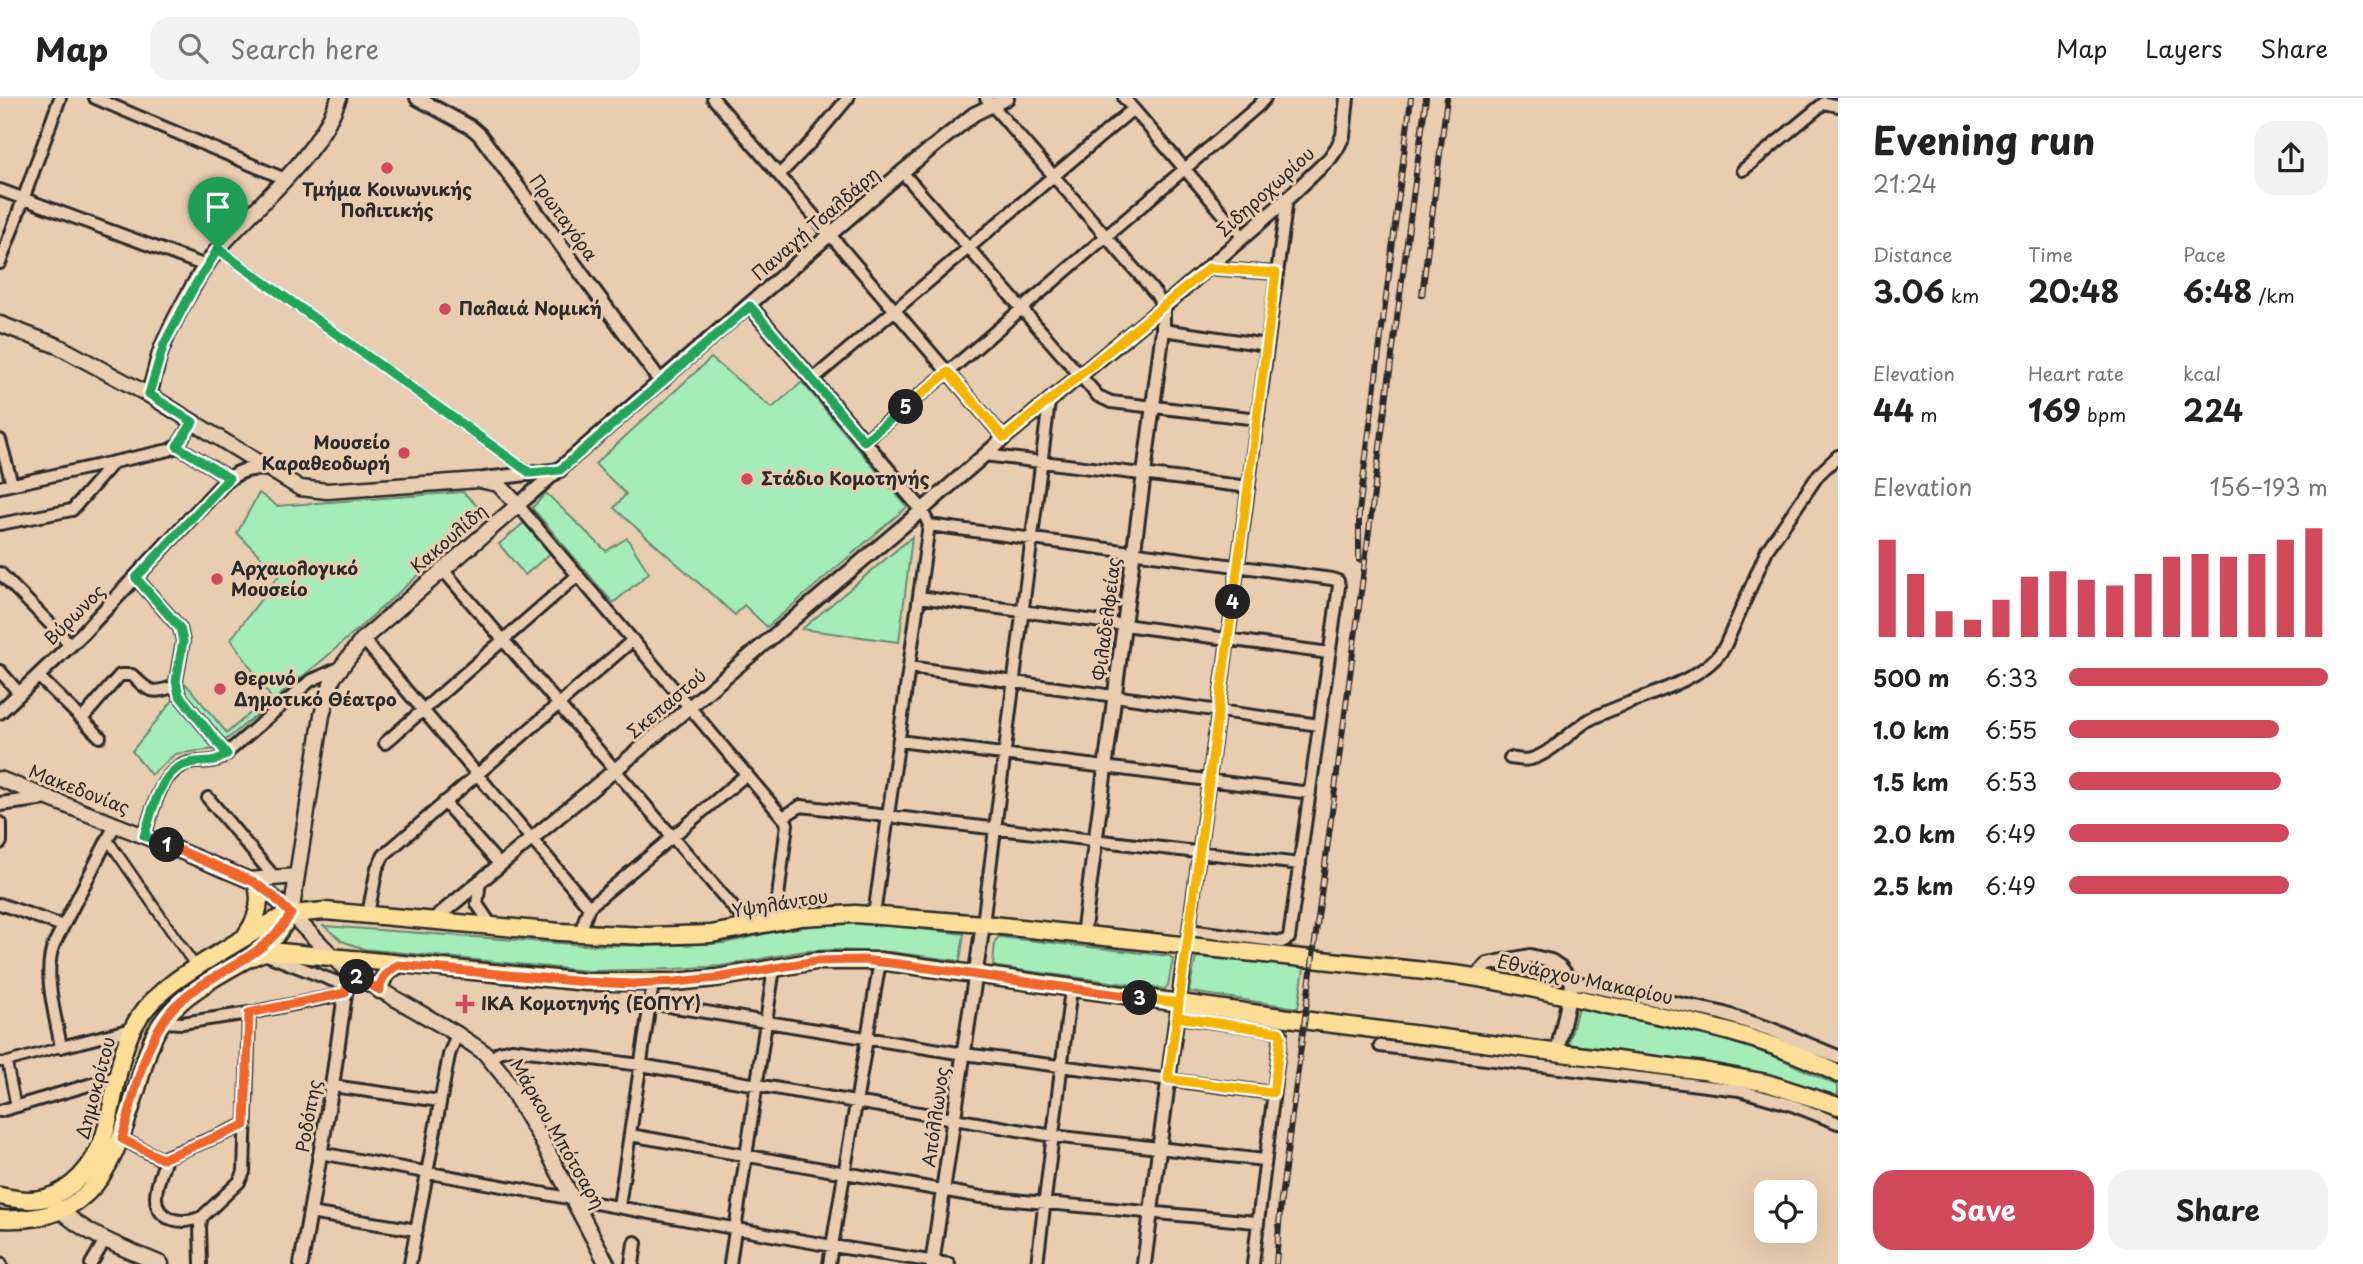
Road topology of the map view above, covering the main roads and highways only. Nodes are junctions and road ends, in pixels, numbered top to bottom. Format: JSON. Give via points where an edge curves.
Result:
{"nodes":[{"id":1,"x":339,"y":98,"type":"edge"},
{"id":2,"x":0,"y":324,"type":"edge"},
{"id":3,"x":149,"y":394,"type":"junction"},
{"id":4,"x":0,"y":779,"type":"edge"},
{"id":5,"x":296,"y":876,"type":"junction"},
{"id":6,"x":253,"y":882,"type":"junction"},
{"id":7,"x":291,"y":914,"type":"junction"},
{"id":8,"x":242,"y":940,"type":"junction"},
{"id":9,"x":255,"y":955,"type":"junction"},
{"id":10,"x":331,"y":957,"type":"junction"},
{"id":11,"x":1316,"y":960,"type":"joint"},
{"id":12,"x":398,"y":965,"type":"junction"},
{"id":13,"x":380,"y":990,"type":"junction"},
{"id":14,"x":1838,"y":1074,"type":"edge"},
{"id":15,"x":1838,"y":1106,"type":"edge"},
{"id":16,"x":0,"y":1196,"type":"edge"},
{"id":17,"x":54,"y":1196,"type":"junction"},
{"id":18,"x":62,"y":1211,"type":"junction"},
{"id":19,"x":0,"y":1219,"type":"edge"},
{"id":20,"x":161,"y":1264,"type":"edge"},
{"id":21,"x":607,"y":1264,"type":"edge"}],
"edges":[{"from":1,"to":3,"type":"main road","via":[[318,138],[206,266],[161,352]]},
{"from":2,"to":3,"type":"main road","via":[[49,342]]},
{"from":3,"to":5,"type":"main road","name":"Κακουλίδη","via":[[300,488],[317,491],[479,480],[498,484],[518,505],[363,639],[339,668],[322,715]]},
{"from":4,"to":6,"type":"main road","name":"Μακεδονίας"},
{"from":5,"to":6,"type":"main road"},
{"from":5,"to":7,"type":"main road","name":"Κακουλίδη"},
{"from":6,"to":7,"type":"main road","name":"Μακεδονίας"},
{"from":6,"to":8,"type":"main road","via":[[260,899],[257,915]]},
{"from":7,"to":8,"type":"main road","name":"Δημοκρίτου"},
{"from":7,"to":9,"type":"main road","name":"Δημοκρίτου"},
{"from":7,"to":10,"type":"main road","name":"Μάρκου Μπότσαρη"},
{"from":7,"to":11,"type":"main road","name":"Υψηλάντου","via":[[325,911],[580,933],[685,936],[833,914],[874,915]]},
{"from":8,"to":17,"type":"main road","name":"Δημοκρίτου","via":[[196,967],[145,1010],[121,1057],[99,1154],[80,1178]]},
{"from":9,"to":10,"type":"main road","via":[[280,951]]},
{"from":9,"to":18,"type":"main road","name":"Δημοκρίτου","via":[[189,994],[162,1022],[111,1161],[100,1179]]},
{"from":10,"to":12,"type":"main road"},
{"from":10,"to":13,"type":"main road","name":"Μάρκου Μπότσαρη","via":[[348,985]]},
{"from":11,"to":14,"type":"main road","name":"Εθνάρχου Μακαρίου","via":[[1571,989],[1739,1034]]},
{"from":12,"to":13,"type":"main road","via":[[384,976]]},
{"from":12,"to":15,"type":"main road","via":[[586,982],[653,983],[827,960],[880,961],[1178,1010],[1310,1021],[1693,1070],[1767,1083]]},
{"from":13,"to":21,"type":"main road","name":"Μάρκου Μπότσαρη","via":[[492,1060],[541,1139]]},
{"from":16,"to":17,"type":"main road","via":[[34,1200]]},
{"from":17,"to":18,"type":"main road"},
{"from":18,"to":19,"type":"main road","name":"Δημοκρίτου","via":[[30,1219]]},
{"from":18,"to":20,"type":"main road","via":[[105,1240]]}]}
